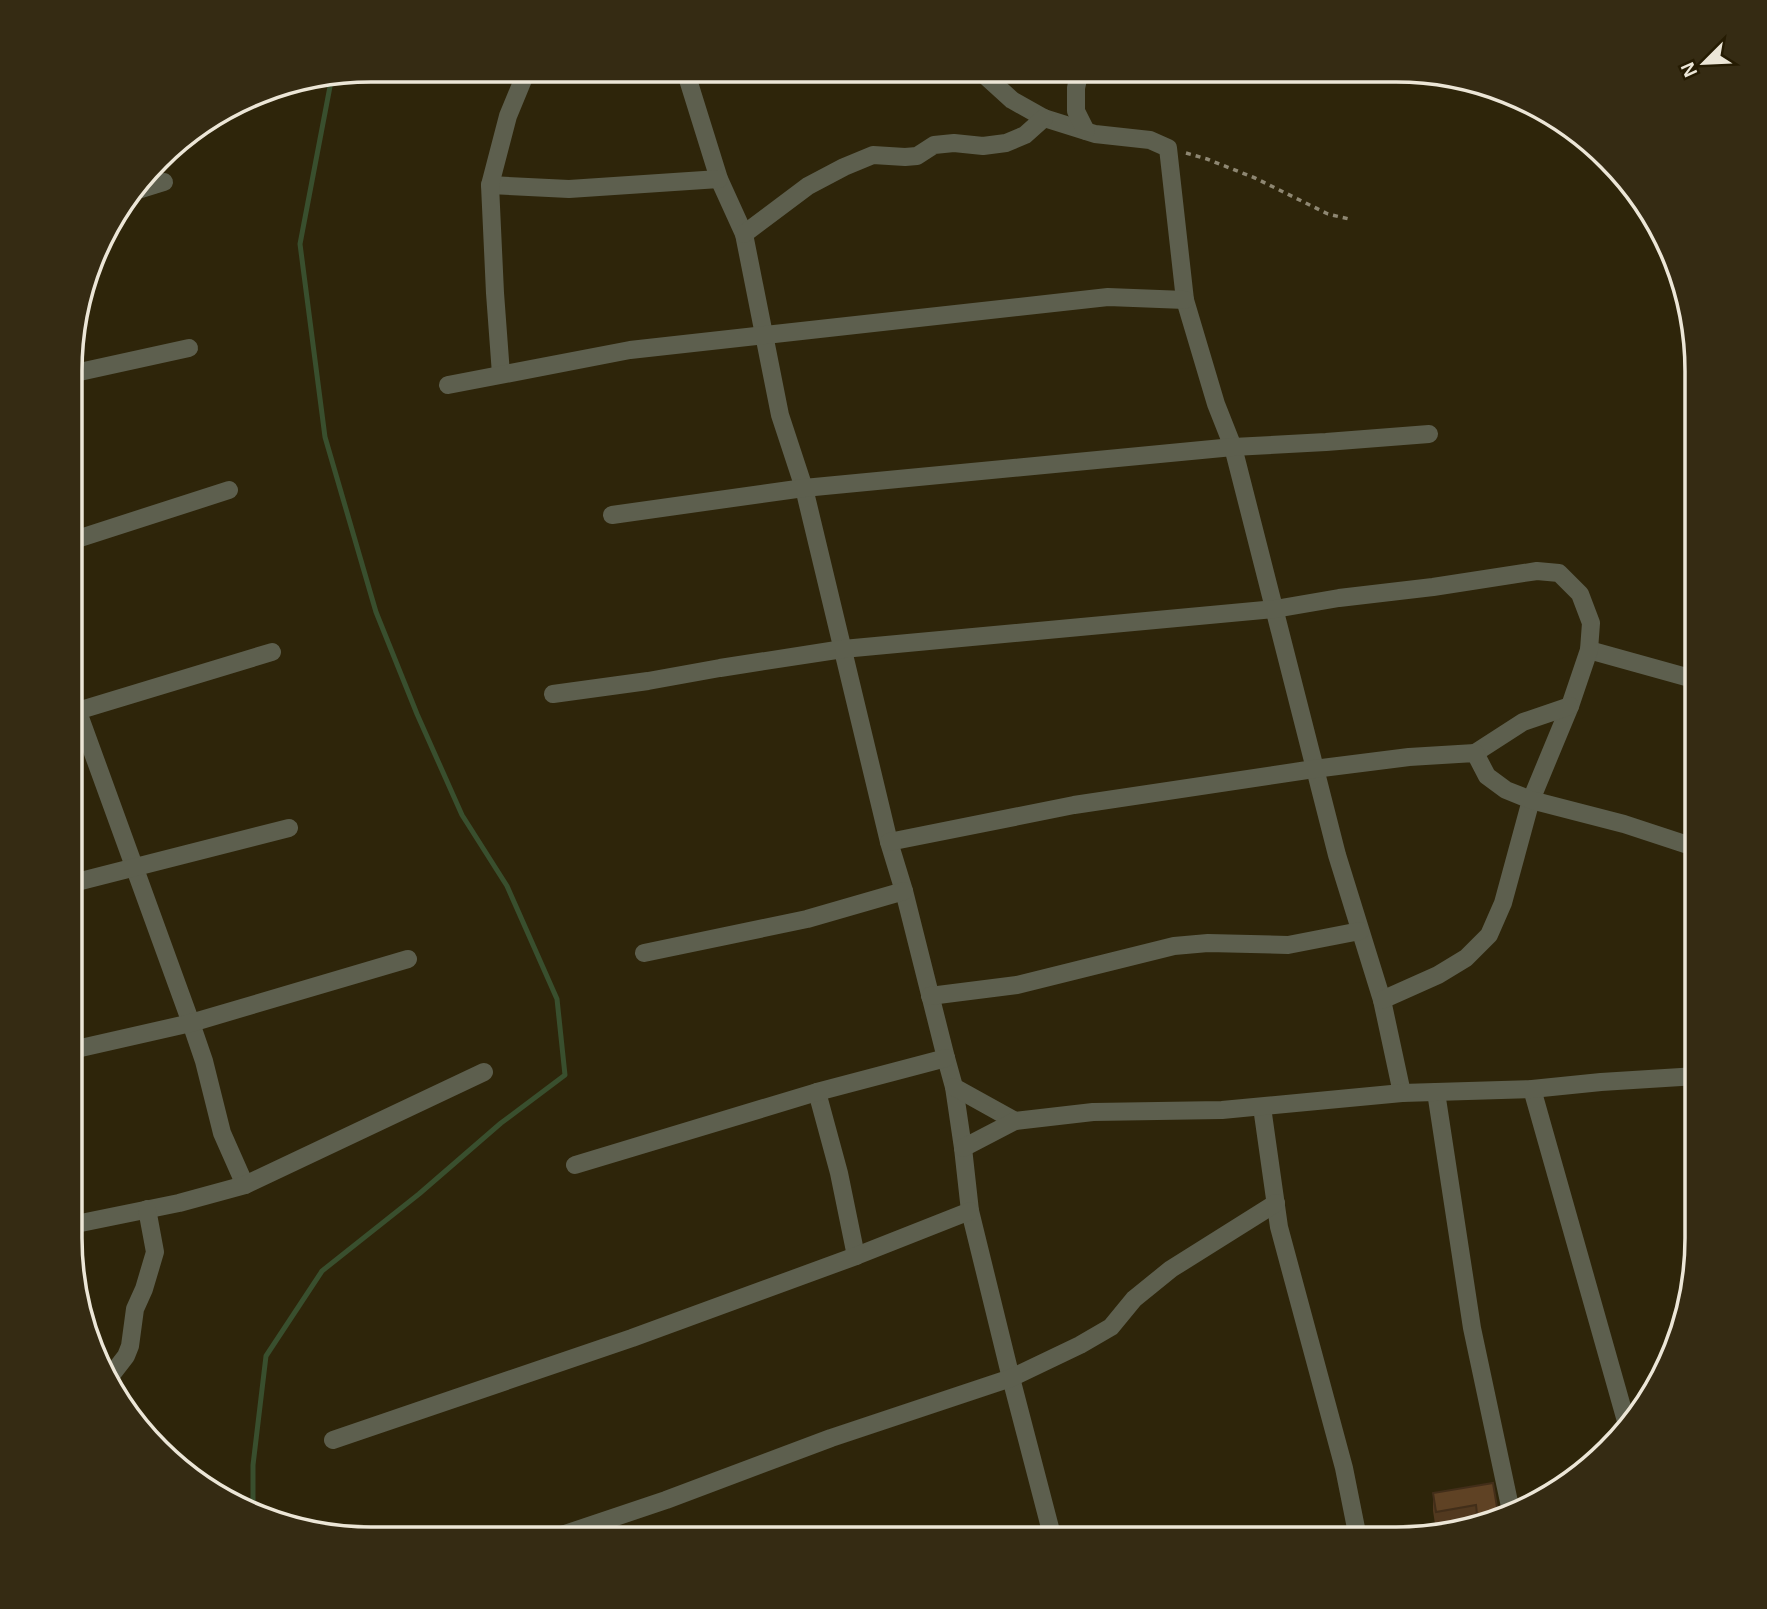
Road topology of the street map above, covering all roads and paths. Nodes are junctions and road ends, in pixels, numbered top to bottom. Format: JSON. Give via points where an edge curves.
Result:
{"nodes":[{"id":1,"x":522,"y":82,"type":"edge"},
{"id":2,"x":689,"y":82,"type":"edge"},
{"id":3,"x":992,"y":82,"type":"edge"},
{"id":4,"x":1077,"y":82,"type":"edge"},
{"id":5,"x":1044,"y":118,"type":"junction"},
{"id":6,"x":1086,"y":131,"type":"junction"},
{"id":7,"x":1168,"y":148,"type":"junction"},
{"id":8,"x":719,"y":179,"type":"junction"},
{"id":9,"x":164,"y":182,"type":"dead end"},
{"id":10,"x":490,"y":185,"type":"junction"},
{"id":11,"x":149,"y":187,"type":"edge"},
{"id":12,"x":1349,"y":219,"type":"dead end"},
{"id":13,"x":744,"y":234,"type":"junction"},
{"id":14,"x":1185,"y":300,"type":"junction"},
{"id":15,"x":764,"y":335,"type":"junction"},
{"id":16,"x":189,"y":348,"type":"dead end"},
{"id":17,"x":82,"y":371,"type":"edge"},
{"id":18,"x":501,"y":374,"type":"junction"},
{"id":19,"x":448,"y":385,"type":"dead end"},
{"id":20,"x":1429,"y":434,"type":"dead end"},
{"id":21,"x":1233,"y":447,"type":"junction"},
{"id":22,"x":804,"y":488,"type":"junction"},
{"id":23,"x":229,"y":490,"type":"dead end"},
{"id":24,"x":612,"y":515,"type":"dead end"},
{"id":25,"x":82,"y":538,"type":"edge"},
{"id":26,"x":1275,"y":609,"type":"junction"},
{"id":27,"x":843,"y":649,"type":"junction"},
{"id":28,"x":1589,"y":650,"type":"junction"},
{"id":29,"x":272,"y":652,"type":"dead end"},
{"id":30,"x":1685,"y":677,"type":"edge"},
{"id":31,"x":553,"y":694,"type":"dead end"},
{"id":32,"x":82,"y":706,"type":"edge"},
{"id":33,"x":1570,"y":706,"type":"junction"},
{"id":34,"x":82,"y":727,"type":"edge"},
{"id":35,"x":1475,"y":753,"type":"junction"},
{"id":36,"x":1314,"y":769,"type":"junction"},
{"id":37,"x":1531,"y":800,"type":"junction"},
{"id":38,"x":289,"y":828,"type":"dead end"},
{"id":39,"x":889,"y":842,"type":"junction"},
{"id":40,"x":1685,"y":844,"type":"edge"},
{"id":41,"x":134,"y":867,"type":"junction"},
{"id":42,"x":82,"y":881,"type":"edge"},
{"id":43,"x":904,"y":891,"type":"junction"},
{"id":44,"x":1360,"y":931,"type":"junction"},
{"id":45,"x":644,"y":953,"type":"dead end"},
{"id":46,"x":408,"y":959,"type":"dead end"},
{"id":47,"x":930,"y":996,"type":"junction"},
{"id":48,"x":1382,"y":1000,"type":"junction"},
{"id":49,"x":191,"y":1023,"type":"junction"},
{"id":50,"x":82,"y":1048,"type":"edge"},
{"id":51,"x":946,"y":1058,"type":"junction"},
{"id":52,"x":484,"y":1072,"type":"dead end"},
{"id":53,"x":1685,"y":1077,"type":"edge"},
{"id":54,"x":954,"y":1087,"type":"junction"},
{"id":55,"x":1532,"y":1089,"type":"junction"},
{"id":56,"x":817,"y":1092,"type":"junction"},
{"id":57,"x":1436,"y":1092,"type":"junction"},
{"id":58,"x":1402,"y":1093,"type":"junction"},
{"id":59,"x":1262,"y":1107,"type":"junction"},
{"id":60,"x":1015,"y":1121,"type":"junction"},
{"id":61,"x":963,"y":1148,"type":"junction"},
{"id":62,"x":575,"y":1164,"type":"dead end"},
{"id":63,"x":245,"y":1185,"type":"junction"},
{"id":64,"x":1276,"y":1203,"type":"junction"},
{"id":65,"x":147,"y":1209,"type":"junction"},
{"id":66,"x":970,"y":1211,"type":"junction"},
{"id":67,"x":82,"y":1223,"type":"edge"},
{"id":68,"x":856,"y":1256,"type":"junction"},
{"id":69,"x":115,"y":1371,"type":"edge"},
{"id":70,"x":1011,"y":1378,"type":"junction"},
{"id":71,"x":1624,"y":1415,"type":"edge"},
{"id":72,"x":334,"y":1440,"type":"dead end"},
{"id":73,"x":1509,"y":1504,"type":"edge"},
{"id":74,"x":586,"y":1527,"type":"edge"},
{"id":75,"x":1044,"y":1527,"type":"edge"},
{"id":76,"x":1356,"y":1527,"type":"edge"}],
"edges":[{"from":1,"to":10,"type":"street"},
{"from":2,"to":8,"type":"street"},
{"from":3,"to":5,"type":"street"},
{"from":4,"to":6,"type":"street","via":[[1076,111]]},
{"from":5,"to":6,"type":"street"},
{"from":5,"to":13,"type":"street","via":[[1025,135],[1006,143],[934,145],[917,156],[873,155],[808,186]]},
{"from":6,"to":7,"type":"street"},
{"from":7,"to":12,"type":"path","via":[[1207,159],[1328,214]]},
{"from":7,"to":14,"type":"street"},
{"from":8,"to":10,"type":"street","via":[[569,189]]},
{"from":8,"to":13,"type":"street"},
{"from":9,"to":11,"type":"street"},
{"from":10,"to":18,"type":"street"},
{"from":13,"to":15,"type":"street"},
{"from":14,"to":15,"type":"street","via":[[1108,297]]},
{"from":14,"to":21,"type":"street"},
{"from":15,"to":18,"type":"street","via":[[630,349]]},
{"from":15,"to":22,"type":"street","via":[[780,415]]},
{"from":16,"to":17,"type":"street"},
{"from":18,"to":19,"type":"street"},
{"from":20,"to":21,"type":"street"},
{"from":21,"to":22,"type":"street"},
{"from":21,"to":26,"type":"street"},
{"from":22,"to":24,"type":"street"},
{"from":22,"to":27,"type":"street"},
{"from":23,"to":25,"type":"street"},
{"from":26,"to":27,"type":"street"},
{"from":26,"to":28,"type":"street","via":[[1537,571],[1559,573],[1580,594],[1591,623]]},
{"from":26,"to":36,"type":"street"},
{"from":27,"to":31,"type":"street"},
{"from":27,"to":39,"type":"street"},
{"from":28,"to":30,"type":"street"},
{"from":28,"to":33,"type":"street"},
{"from":29,"to":32,"type":"street"},
{"from":33,"to":35,"type":"street","via":[[1523,722]]},
{"from":33,"to":37,"type":"street"},
{"from":34,"to":41,"type":"street"},
{"from":35,"to":36,"type":"street"},
{"from":35,"to":37,"type":"street","via":[[1487,776]]},
{"from":36,"to":39,"type":"street","via":[[1074,805]]},
{"from":36,"to":44,"type":"street"},
{"from":37,"to":40,"type":"street"},
{"from":37,"to":48,"type":"street","via":[[1503,904],[1489,935],[1466,958]]},
{"from":38,"to":41,"type":"street"},
{"from":39,"to":43,"type":"street"},
{"from":41,"to":42,"type":"street"},
{"from":41,"to":49,"type":"street"},
{"from":43,"to":45,"type":"street","via":[[807,919]]},
{"from":43,"to":47,"type":"street"},
{"from":44,"to":47,"type":"street","via":[[1288,945],[1174,946],[1017,985]]},
{"from":44,"to":48,"type":"street"},
{"from":46,"to":49,"type":"street"},
{"from":47,"to":51,"type":"street"},
{"from":48,"to":58,"type":"street"},
{"from":49,"to":50,"type":"street"},
{"from":49,"to":63,"type":"street","via":[[222,1133]]},
{"from":51,"to":54,"type":"street"},
{"from":51,"to":56,"type":"street"},
{"from":52,"to":63,"type":"street"},
{"from":53,"to":55,"type":"street"},
{"from":54,"to":60,"type":"street"},
{"from":54,"to":61,"type":"street"},
{"from":55,"to":57,"type":"street"},
{"from":55,"to":71,"type":"street"},
{"from":56,"to":62,"type":"street"},
{"from":56,"to":68,"type":"street"},
{"from":57,"to":58,"type":"street"},
{"from":57,"to":73,"type":"street","via":[[1472,1328]]},
{"from":58,"to":59,"type":"street"},
{"from":59,"to":60,"type":"street","via":[[1093,1112]]},
{"from":59,"to":64,"type":"street"},
{"from":60,"to":61,"type":"street"},
{"from":61,"to":66,"type":"street"},
{"from":63,"to":65,"type":"street"},
{"from":64,"to":70,"type":"street","via":[[1171,1269],[1134,1299],[1111,1326]]},
{"from":64,"to":76,"type":"street"},
{"from":65,"to":67,"type":"street"},
{"from":65,"to":69,"type":"street","via":[[155,1252],[135,1309],[130,1346]]},
{"from":66,"to":68,"type":"street"},
{"from":66,"to":70,"type":"street"},
{"from":68,"to":72,"type":"street"},
{"from":70,"to":74,"type":"street"},
{"from":70,"to":75,"type":"street"}]}
